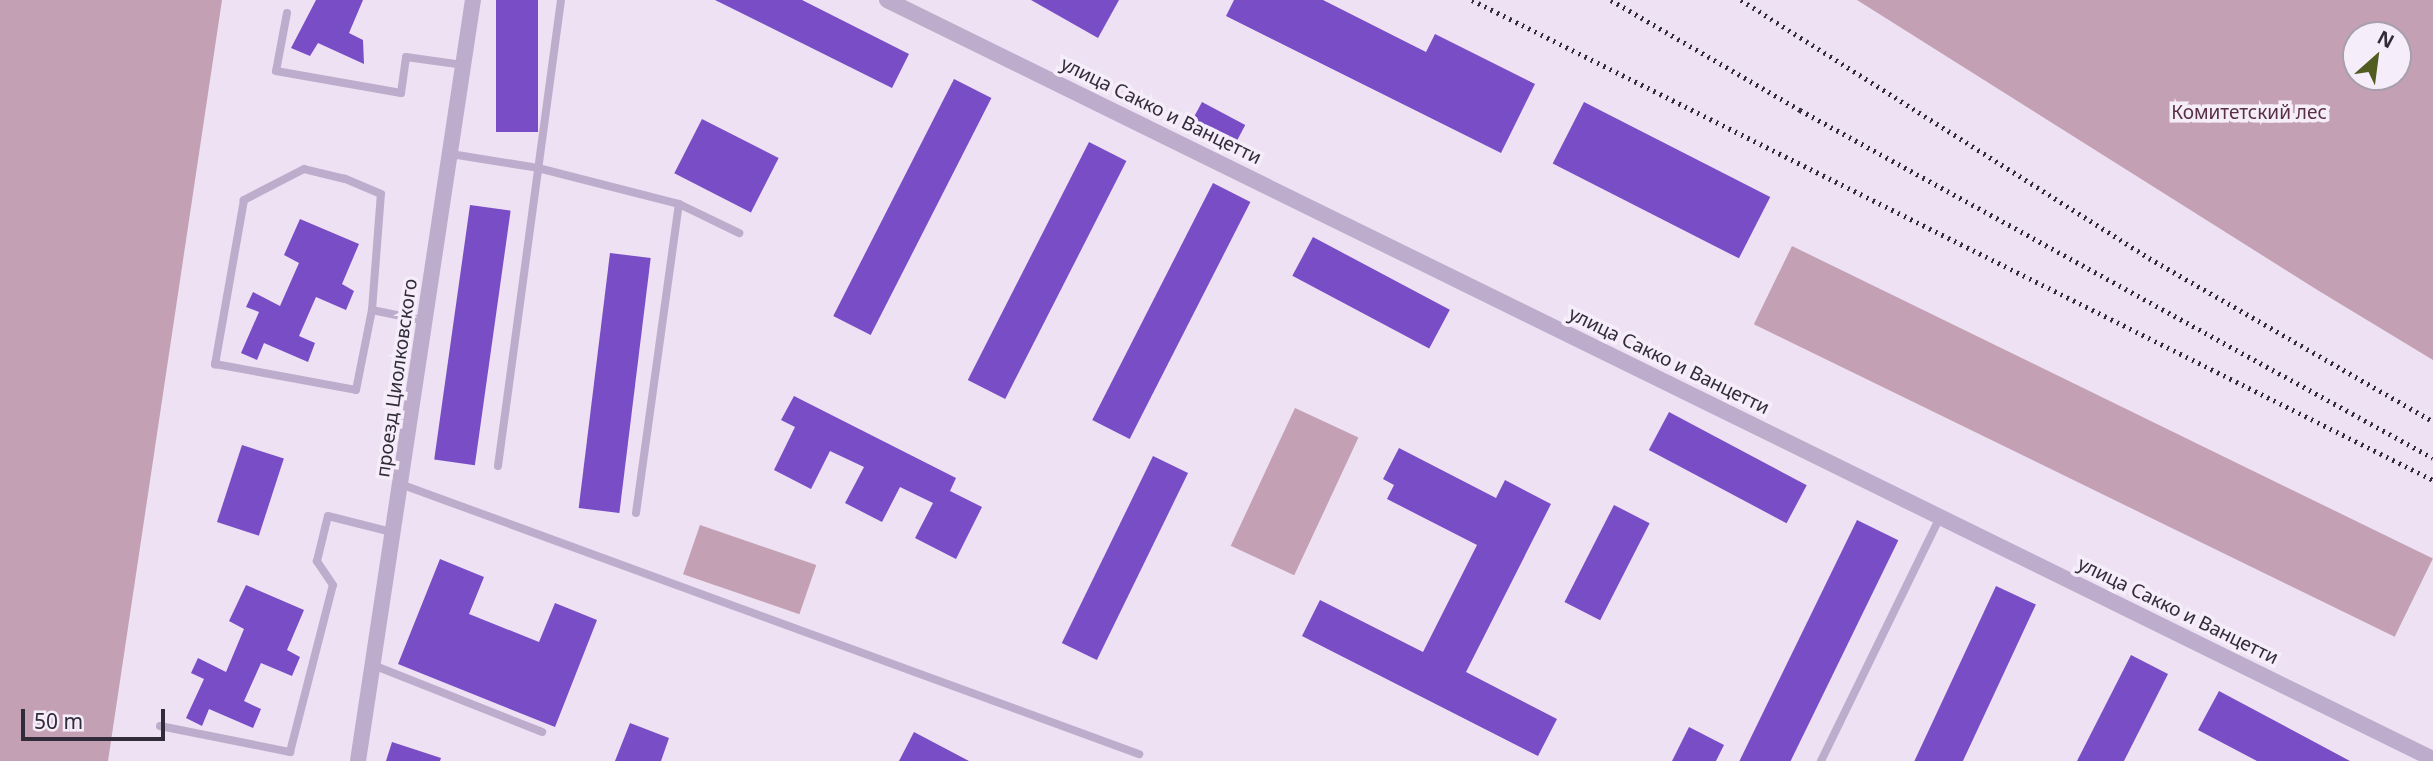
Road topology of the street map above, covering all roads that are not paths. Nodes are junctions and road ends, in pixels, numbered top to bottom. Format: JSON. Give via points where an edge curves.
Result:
{"nodes":[{"id":1,"x":473,"y":0,"type":"edge"},
{"id":2,"x":561,"y":0,"type":"edge"},
{"id":3,"x":887,"y":0,"type":"edge"},
{"id":4,"x":287,"y":13,"type":"dead end"},
{"id":5,"x":464,"y":65,"type":"junction"},
{"id":6,"x":451,"y":154,"type":"junction"},
{"id":7,"x":538,"y":168,"type":"junction"},
{"id":8,"x":679,"y":204,"type":"junction"},
{"id":9,"x":739,"y":233,"type":"dead end"},
{"id":10,"x":372,"y":310,"type":"junction"},
{"id":11,"x":427,"y":321,"type":"junction"},
{"id":12,"x":498,"y":466,"type":"dead end"},
{"id":13,"x":403,"y":485,"type":"junction"},
{"id":14,"x":636,"y":513,"type":"dead end"},
{"id":15,"x":1940,"y":517,"type":"junction"},
{"id":16,"x":395,"y":533,"type":"junction"},
{"id":17,"x":373,"y":665,"type":"junction"},
{"id":18,"x":160,"y":726,"type":"dead end"},
{"id":19,"x":542,"y":732,"type":"dead end"},
{"id":20,"x":1139,"y":754,"type":"dead end"},
{"id":21,"x":2433,"y":760,"type":"edge"},
{"id":22,"x":358,"y":761,"type":"edge"},
{"id":23,"x":1821,"y":761,"type":"edge"}],
"edges":[{"from":1,"to":5,"type":"street","name":"проезд Циолковского"},
{"from":2,"to":7,"type":"lane"},
{"from":3,"to":15,"type":"street","name":"улица Сакко и Ванцетти"},
{"from":4,"to":5,"type":"lane","via":[[276,71],[401,93],[406,57]]},
{"from":5,"to":6,"type":"street","name":"проезд Циолковского"},
{"from":6,"to":7,"type":"lane"},
{"from":6,"to":11,"type":"street","name":"проезд Циолковского"},
{"from":7,"to":8,"type":"lane"},
{"from":7,"to":12,"type":"lane"},
{"from":8,"to":9,"type":"lane"},
{"from":8,"to":14,"type":"lane"},
{"from":10,"to":10,"type":"lane","via":[[381,194],[304,169],[244,200],[215,364],[356,390]]},
{"from":10,"to":11,"type":"lane"},
{"from":11,"to":13,"type":"street","name":"проезд Циолковского"},
{"from":13,"to":16,"type":"street","name":"проезд Циолковского"},
{"from":13,"to":20,"type":"lane"},
{"from":15,"to":21,"type":"street","name":"улица Сакко и Ванцетти"},
{"from":15,"to":23,"type":"lane"},
{"from":16,"to":17,"type":"street","name":"проезд Циолковского"},
{"from":16,"to":18,"type":"lane","via":[[328,516],[317,561],[333,585],[290,752]]},
{"from":17,"to":19,"type":"lane"},
{"from":17,"to":22,"type":"street","name":"проезд Циолковского"}]}
